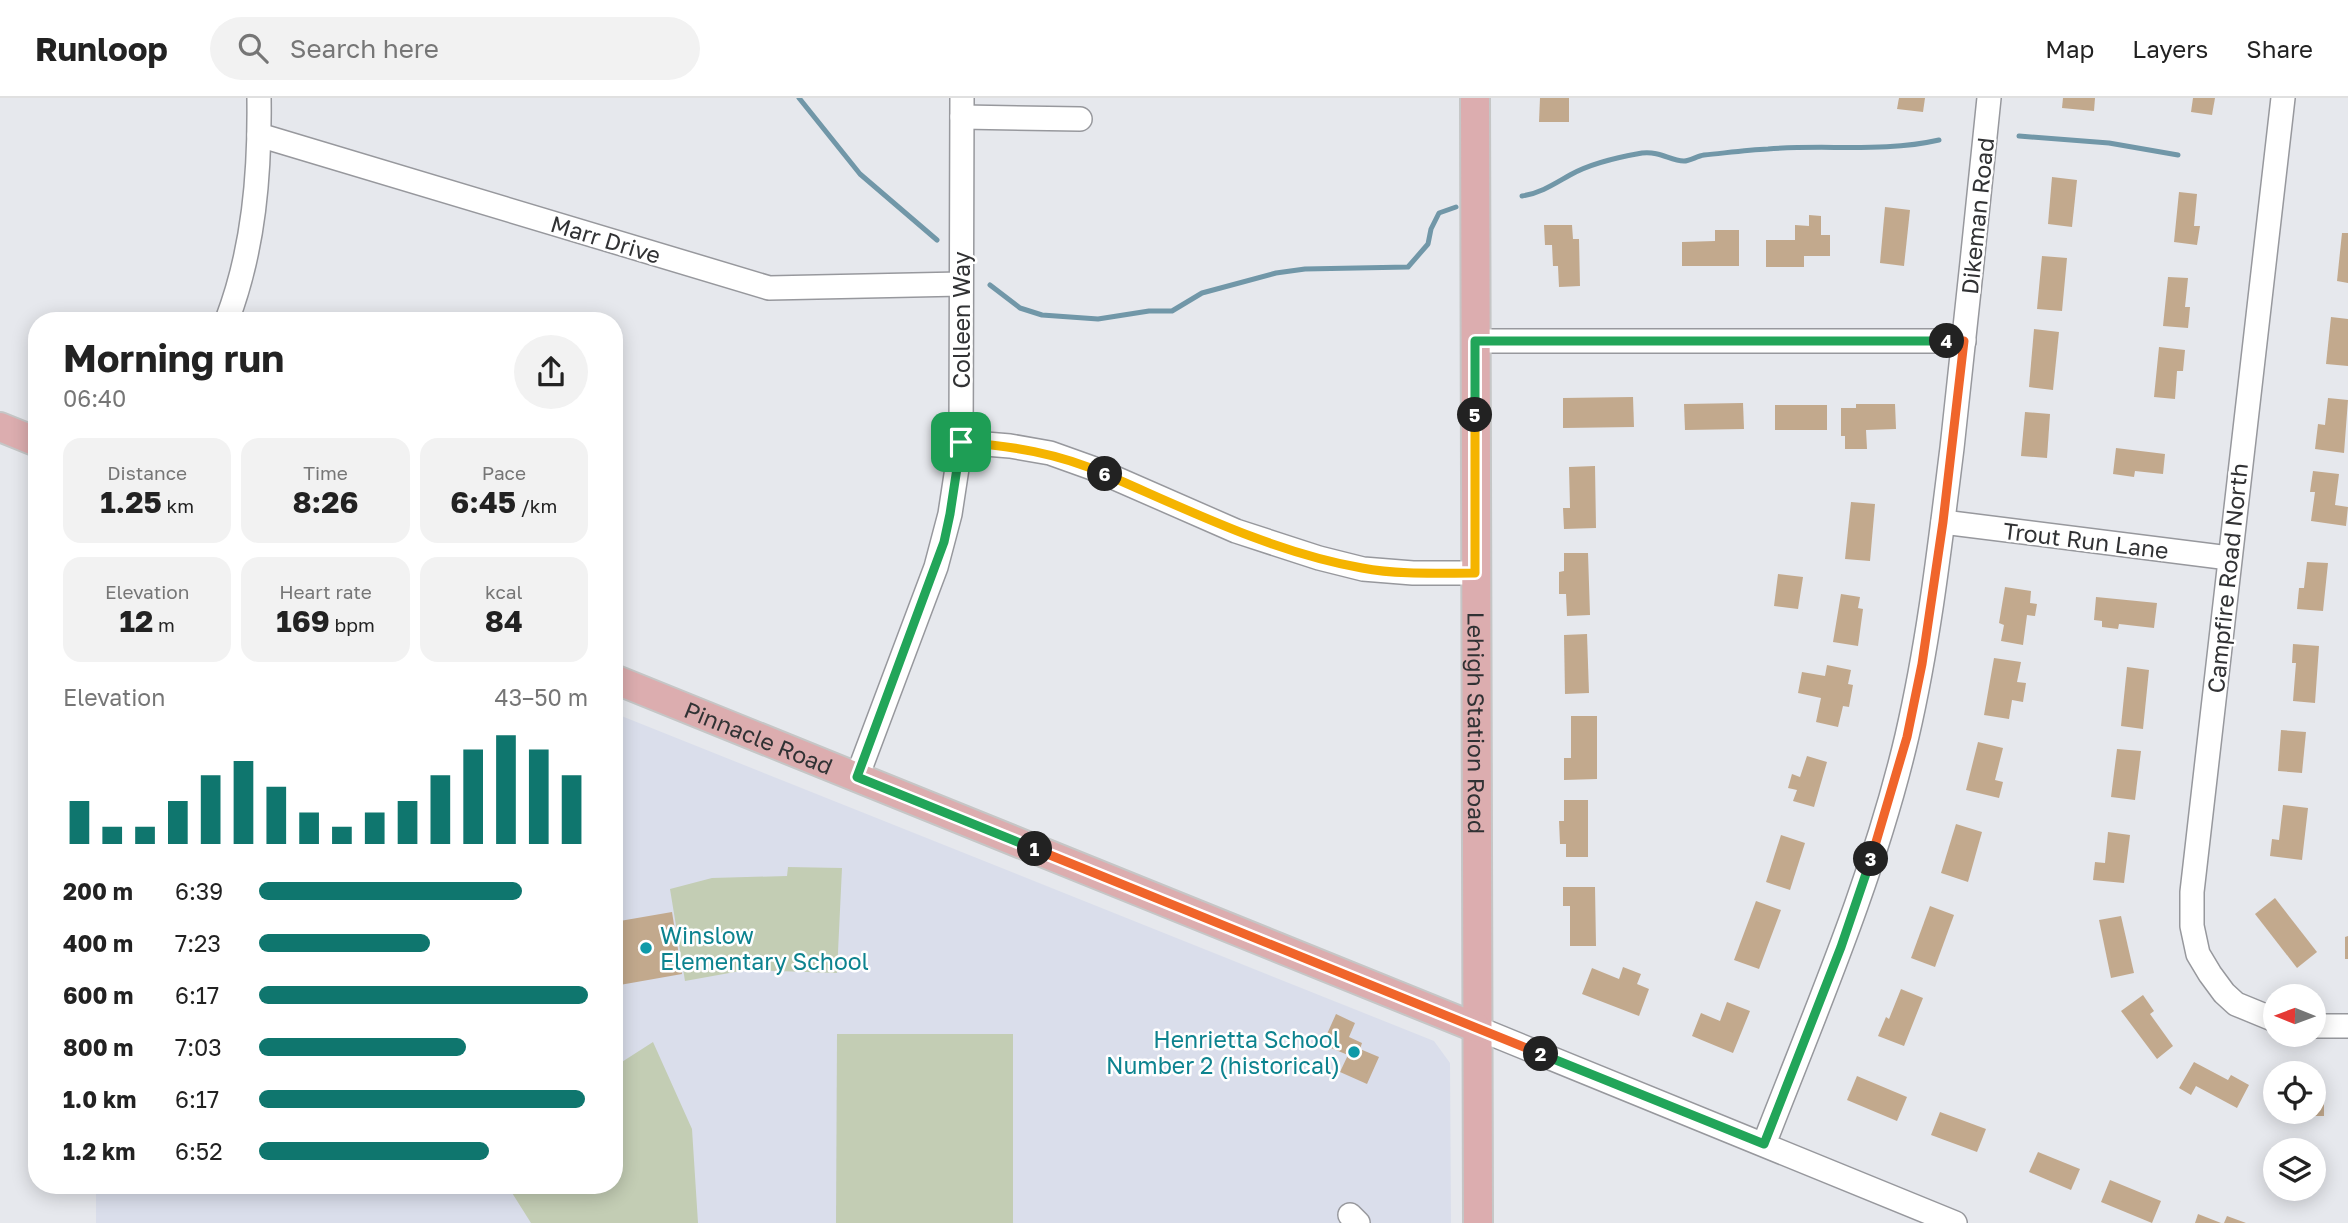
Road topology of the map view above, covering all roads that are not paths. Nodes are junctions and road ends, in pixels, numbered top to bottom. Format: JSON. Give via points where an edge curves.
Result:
{"nodes":[{"id":1,"x":259,"y":98,"type":"edge"},
{"id":2,"x":1475,"y":98,"type":"edge"},
{"id":3,"x":1989,"y":98,"type":"edge"},
{"id":4,"x":2283,"y":98,"type":"edge"},
{"id":5,"x":962,"y":108,"type":"edge"},
{"id":6,"x":1080,"y":119,"type":"dead end"},
{"id":7,"x":260,"y":135,"type":"junction"},
{"id":8,"x":961,"y":284,"type":"junction"},
{"id":9,"x":229,"y":312,"type":"edge"},
{"id":10,"x":1475,"y":341,"type":"junction"},
{"id":11,"x":1964,"y":341,"type":"junction"},
{"id":12,"x":0,"y":427,"type":"edge"},
{"id":13,"x":28,"y":438,"type":"edge"},
{"id":14,"x":961,"y":442,"type":"junction"},
{"id":15,"x":1943,"y":522,"type":"junction"},
{"id":16,"x":2229,"y":558,"type":"junction"},
{"id":17,"x":1475,"y":573,"type":"junction"},
{"id":18,"x":623,"y":683,"type":"edge"},
{"id":19,"x":857,"y":777,"type":"junction"},
{"id":20,"x":2263,"y":1015,"type":"edge"},
{"id":21,"x":2326,"y":1026,"type":"edge"},
{"id":22,"x":2348,"y":1026,"type":"edge"},
{"id":23,"x":1477,"y":1028,"type":"junction"},
{"id":24,"x":1764,"y":1144,"type":"junction"},
{"id":25,"x":1950,"y":1222,"type":"edge"},
{"id":26,"x":1478,"y":1223,"type":"edge"}],
"edges":[{"from":1,"to":7,"type":"street"},
{"from":2,"to":10,"type":"main road","name":"Lehigh Station Road"},
{"from":3,"to":11,"type":"street","name":"Dikeman Road"},
{"from":4,"to":16,"type":"street","name":"Campfire Road North"},
{"from":5,"to":6,"type":"street"},
{"from":5,"to":8,"type":"street","name":"Colleen Way"},
{"from":7,"to":8,"type":"street","name":"Marr Drive","via":[[769,288]]},
{"from":7,"to":9,"type":"street","via":[[255,204]]},
{"from":8,"to":14,"type":"street","name":"Colleen Way"},
{"from":10,"to":11,"type":"street"},
{"from":10,"to":17,"type":"main road","name":"Lehigh Station Road"},
{"from":11,"to":15,"type":"street","name":"Dikeman Road"},
{"from":12,"to":13,"type":"main road"},
{"from":14,"to":17,"type":"street","via":[[1050,453],[1236,531],[1363,569]]},
{"from":14,"to":19,"type":"street","name":"Colleen Way","via":[[944,542]]},
{"from":15,"to":16,"type":"street","name":"Trout Run Lane"},
{"from":15,"to":24,"type":"street","name":"Dikeman Road","via":[[1922,664],[1887,811],[1841,947]]},
{"from":16,"to":20,"type":"street","name":"Campfire Road North","via":[[2192,926],[2198,954],[2224,993],[2236,1004]]},
{"from":17,"to":23,"type":"main road","name":"Lehigh Station Road"},
{"from":18,"to":19,"type":"main road","name":"Pinnacle Road"},
{"from":19,"to":23,"type":"main road","name":"Pinnacle Road"},
{"from":21,"to":22,"type":"street"},
{"from":23,"to":24,"type":"street","name":"Pinnacle Road"},
{"from":23,"to":26,"type":"main road","name":"Lehigh Station Road"},
{"from":24,"to":25,"type":"street","name":"Pinnacle Road"}]}
